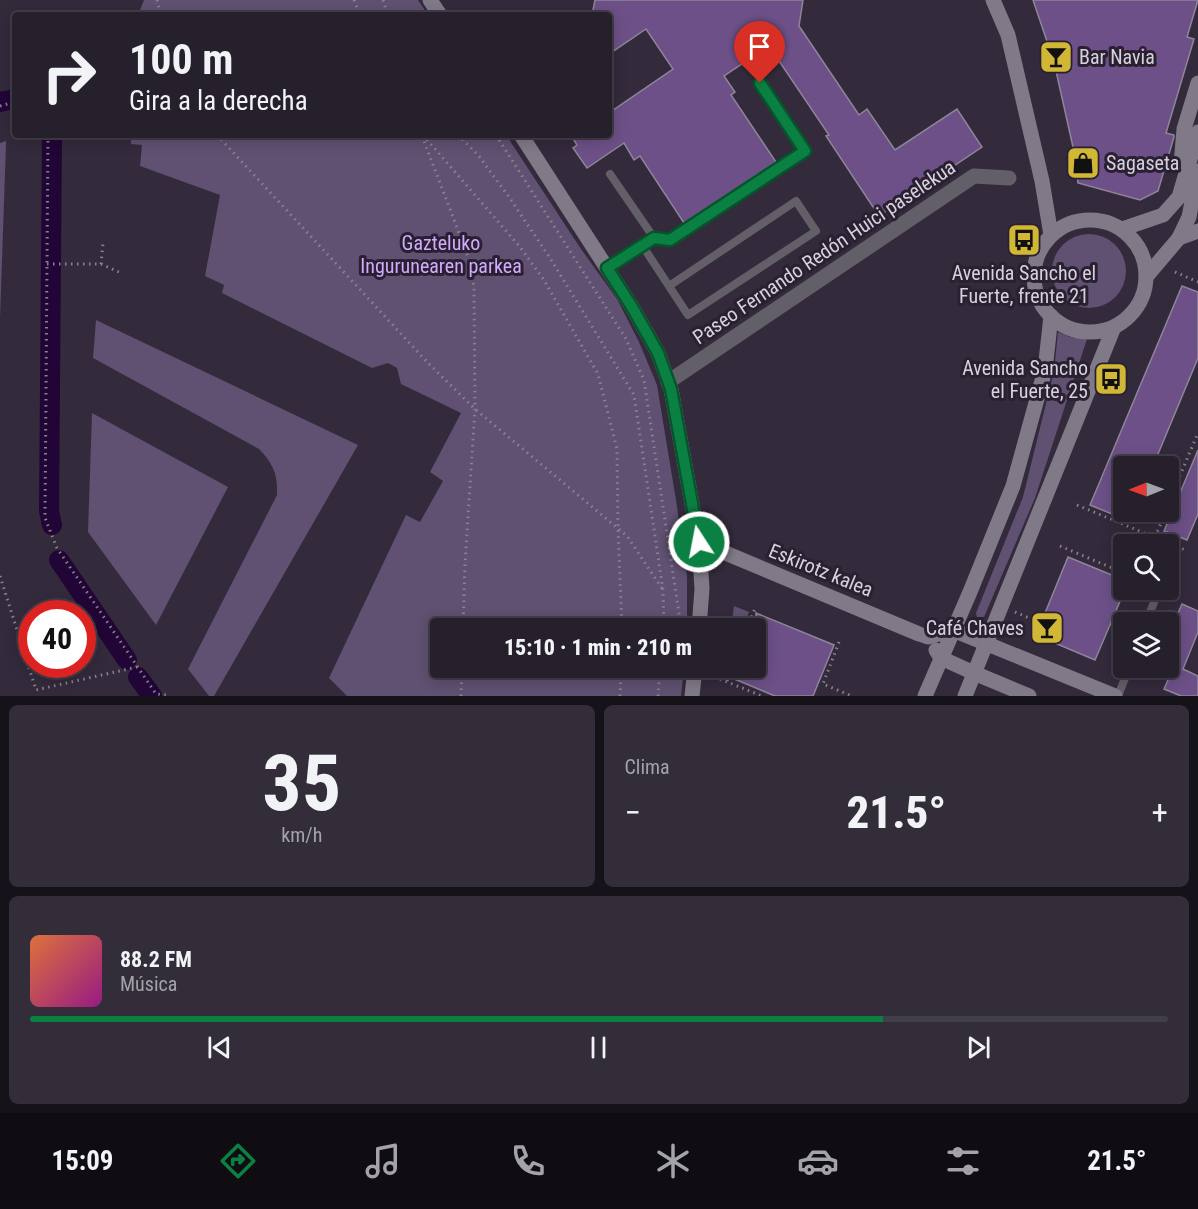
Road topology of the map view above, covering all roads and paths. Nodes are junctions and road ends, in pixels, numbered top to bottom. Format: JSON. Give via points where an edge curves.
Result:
{"nodes":[{"id":1,"x":993,"y":0,"type":"edge"},
{"id":2,"x":760,"y":83,"type":"dead end"},
{"id":3,"x":1198,"y":83,"type":"edge"},
{"id":4,"x":1198,"y":132,"type":"edge"},
{"id":5,"x":48,"y":138,"type":"edge"},
{"id":6,"x":220,"y":138,"type":"edge"},
{"id":7,"x":423,"y":138,"type":"edge"},
{"id":8,"x":425,"y":138,"type":"edge"},
{"id":9,"x":461,"y":138,"type":"edge"},
{"id":10,"x":498,"y":138,"type":"edge"},
{"id":11,"x":523,"y":138,"type":"edge"},
{"id":12,"x":1198,"y":171,"type":"edge"},
{"id":13,"x":610,"y":174,"type":"dead end"},
{"id":14,"x":1009,"y":178,"type":"dead end"},
{"id":15,"x":1190,"y":196,"type":"edge"},
{"id":16,"x":1122,"y":229,"type":"junction"},
{"id":17,"x":1198,"y":231,"type":"edge"},
{"id":18,"x":1051,"y":235,"type":"junction"},
{"id":19,"x":654,"y":238,"type":"junction"},
{"id":20,"x":1179,"y":238,"type":"junction"},
{"id":21,"x":103,"y":243,"type":"dead end"},
{"id":22,"x":642,"y":245,"type":"junction"},
{"id":23,"x":47,"y":264,"type":"junction"},
{"id":24,"x":101,"y":264,"type":"junction"},
{"id":25,"x":607,"y":268,"type":"junction"},
{"id":26,"x":1175,"y":272,"type":"dead end"},
{"id":27,"x":121,"y":273,"type":"dead end"},
{"id":28,"x":1146,"y":277,"type":"junction"},
{"id":29,"x":1198,"y":282,"type":"edge"},
{"id":30,"x":669,"y":286,"type":"junction"},
{"id":31,"x":1051,"y":316,"type":"junction"},
{"id":32,"x":1114,"y":327,"type":"junction"},
{"id":33,"x":668,"y":382,"type":"junction"},
{"id":34,"x":475,"y":409,"type":"junction"},
{"id":35,"x":1198,"y":433,"type":"edge"},
{"id":36,"x":1179,"y":478,"type":"edge"},
{"id":37,"x":1077,"y":505,"type":"dead end"},
{"id":38,"x":618,"y":528,"type":"junction"},
{"id":39,"x":1148,"y":534,"type":"edge"},
{"id":40,"x":699,"y":542,"type":"junction"},
{"id":41,"x":1060,"y":546,"type":"dead end"},
{"id":42,"x":1179,"y":547,"type":"edge"},
{"id":43,"x":1185,"y":550,"type":"dead end"},
{"id":44,"x":1113,"y":568,"type":"edge"},
{"id":45,"x":0,"y":576,"type":"edge"},
{"id":46,"x":663,"y":590,"type":"junction"},
{"id":47,"x":756,"y":606,"type":"dead end"},
{"id":48,"x":463,"y":618,"type":"edge"},
{"id":49,"x":622,"y":618,"type":"edge"},
{"id":50,"x":664,"y":618,"type":"edge"},
{"id":51,"x":680,"y":618,"type":"edge"},
{"id":52,"x":700,"y":618,"type":"edge"},
{"id":53,"x":751,"y":618,"type":"edge"},
{"id":54,"x":953,"y":630,"type":"junction"},
{"id":55,"x":928,"y":637,"type":"junction"},
{"id":56,"x":840,"y":642,"type":"dead end"},
{"id":57,"x":986,"y":643,"type":"junction"},
{"id":58,"x":941,"y":658,"type":"junction"},
{"id":59,"x":137,"y":667,"type":"junction"},
{"id":60,"x":974,"y":673,"type":"junction"},
{"id":61,"x":462,"y":678,"type":"edge"},
{"id":62,"x":621,"y":678,"type":"edge"},
{"id":63,"x":659,"y":678,"type":"edge"},
{"id":64,"x":694,"y":678,"type":"edge"},
{"id":65,"x":720,"y":678,"type":"dead end"},
{"id":66,"x":728,"y":678,"type":"edge"},
{"id":67,"x":1124,"y":678,"type":"edge"},
{"id":68,"x":727,"y":681,"type":"junction"},
{"id":69,"x":754,"y":694,"type":"edge"},
{"id":70,"x":169,"y":696,"type":"edge"},
{"id":71,"x":461,"y":696,"type":"edge"},
{"id":72,"x":620,"y":696,"type":"edge"},
{"id":73,"x":658,"y":696,"type":"edge"},
{"id":74,"x":692,"y":696,"type":"edge"},
{"id":75,"x":762,"y":696,"type":"edge"},
{"id":76,"x":852,"y":696,"type":"edge"},
{"id":77,"x":925,"y":696,"type":"edge"},
{"id":78,"x":965,"y":696,"type":"edge"},
{"id":79,"x":1029,"y":696,"type":"edge"},
{"id":80,"x":1116,"y":696,"type":"edge"}],
"edges":[{"from":1,"to":18,"type":"main road","via":[[1008,35]]},
{"from":2,"to":19,"type":"lane","via":[[805,151],[670,240]]},
{"from":3,"to":15,"type":"main road","via":[[1184,129]]},
{"from":4,"to":15,"type":"main road"},
{"from":5,"to":23,"type":"path"},
{"from":6,"to":34,"type":"path"},
{"from":7,"to":34,"type":"path","via":[[469,259],[474,287]]},
{"from":8,"to":38,"type":"path","via":[[520,246],[598,374],[617,449]]},
{"from":9,"to":46,"type":"path","via":[[509,197],[634,395]]},
{"from":10,"to":51,"type":"path","via":[[626,339],[644,380]]},
{"from":11,"to":25,"type":"main road"},
{"from":12,"to":15,"type":"main road"},
{"from":13,"to":19,"type":"lane"},
{"from":14,"to":33,"type":"street","name":"Paseo Fernando Redón Huici paselekua","via":[[974,176]]},
{"from":15,"to":16,"type":"main road","via":[[1163,215]]},
{"from":15,"to":20,"type":"main road","via":[[1189,217]]},
{"from":16,"to":18,"type":"main road","via":[[1099,220],[1076,221]]},
{"from":16,"to":28,"type":"main road","via":[[1139,248]]},
{"from":17,"to":20,"type":"main road"},
{"from":18,"to":31,"type":"main road","via":[[1035,265],[1036,293]]},
{"from":19,"to":22,"type":"lane"},
{"from":20,"to":28,"type":"main road"},
{"from":21,"to":24,"type":"path"},
{"from":22,"to":25,"type":"lane"},
{"from":22,"to":30,"type":"lane"},
{"from":23,"to":24,"type":"path"},
{"from":23,"to":59,"type":"path","via":[[45,518],[57,548]]},
{"from":24,"to":27,"type":"path"},
{"from":25,"to":33,"type":"main road","via":[[658,353]]},
{"from":26,"to":29,"type":"path"},
{"from":28,"to":32,"type":"main road","via":[[1137,306]]},
{"from":30,"to":30,"type":"lane","via":[[688,315],[816,231],[796,201]]},
{"from":31,"to":32,"type":"main road","via":[[1077,330]]},
{"from":31,"to":54,"type":"main road","via":[[1045,370],[1013,486]]},
{"from":32,"to":57,"type":"main road"},
{"from":33,"to":40,"type":"main road"},
{"from":34,"to":38,"type":"path"},
{"from":34,"to":48,"type":"path"},
{"from":35,"to":36,"type":"path"},
{"from":37,"to":39,"type":"path"},
{"from":38,"to":46,"type":"path"},
{"from":38,"to":49,"type":"path"},
{"from":40,"to":52,"type":"main road"},
{"from":40,"to":55,"type":"main road","name":"Eskirotz kalea"},
{"from":41,"to":44,"type":"path"},
{"from":42,"to":43,"type":"path"},
{"from":45,"to":59,"type":"path","via":[[36,690]]},
{"from":46,"to":50,"type":"path"},
{"from":47,"to":53,"type":"path"},
{"from":54,"to":55,"type":"main road"},
{"from":54,"to":57,"type":"main road"},
{"from":54,"to":58,"type":"main road"},
{"from":55,"to":58,"type":"main road"},
{"from":56,"to":76,"type":"path","via":[[823,684]]},
{"from":57,"to":60,"type":"main road"},
{"from":57,"to":80,"type":"main road"},
{"from":58,"to":60,"type":"main road"},
{"from":58,"to":77,"type":"main road"},
{"from":59,"to":70,"type":"path","via":[[156,694]]},
{"from":60,"to":78,"type":"main road"},
{"from":60,"to":79,"type":"main road"},
{"from":61,"to":71,"type":"path"},
{"from":62,"to":72,"type":"path"},
{"from":63,"to":73,"type":"path"},
{"from":64,"to":74,"type":"main road"},
{"from":65,"to":68,"type":"path"},
{"from":66,"to":68,"type":"path"},
{"from":67,"to":80,"type":"lane"},
{"from":68,"to":69,"type":"path"},
{"from":69,"to":75,"type":"path"}]}
